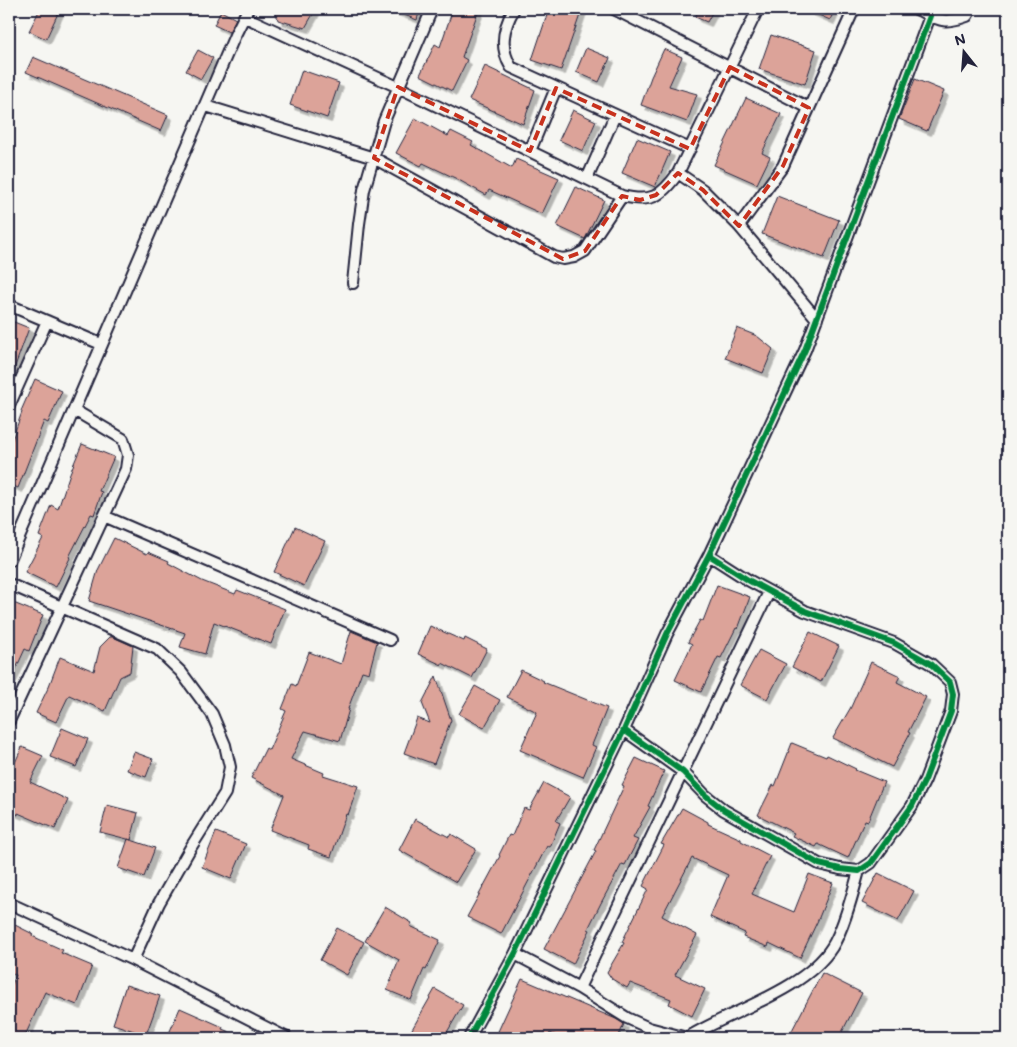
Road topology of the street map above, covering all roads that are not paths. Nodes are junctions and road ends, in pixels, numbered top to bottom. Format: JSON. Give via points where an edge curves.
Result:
{"nodes":[{"id":1,"x":432,"y":9,"type":"edge"},
{"id":2,"x":514,"y":9,"type":"edge"},
{"id":3,"x":614,"y":9,"type":"edge"},
{"id":4,"x":758,"y":9,"type":"edge"},
{"id":5,"x":854,"y":9,"type":"edge"},
{"id":6,"x":916,"y":9,"type":"edge"},
{"id":7,"x":971,"y":9,"type":"edge"},
{"id":8,"x":246,"y":13,"type":"edge"},
{"id":9,"x":930,"y":16,"type":"junction"},
{"id":10,"x":730,"y":67,"type":"junction"},
{"id":11,"x":398,"y":87,"type":"junction"},
{"id":12,"x":556,"y":88,"type":"junction"},
{"id":13,"x":206,"y":106,"type":"junction"},
{"id":14,"x":809,"y":108,"type":"junction"},
{"id":15,"x":615,"y":115,"type":"junction"},
{"id":16,"x":690,"y":149,"type":"junction"},
{"id":17,"x":530,"y":151,"type":"junction"},
{"id":18,"x":374,"y":158,"type":"junction"},
{"id":19,"x":678,"y":173,"type":"junction"},
{"id":20,"x":587,"y":180,"type":"junction"},
{"id":21,"x":622,"y":196,"type":"junction"},
{"id":22,"x":739,"y":226,"type":"junction"},
{"id":23,"x":353,"y":283,"type":"dead end"},
{"id":24,"x":9,"y":305,"type":"edge"},
{"id":25,"x":817,"y":319,"type":"junction"},
{"id":26,"x":47,"y":321,"type":"junction"},
{"id":27,"x":102,"y":344,"type":"junction"},
{"id":28,"x":12,"y":389,"type":"edge"},
{"id":29,"x":9,"y":406,"type":"edge"},
{"id":30,"x":74,"y":410,"type":"junction"},
{"id":31,"x":104,"y":516,"type":"junction"},
{"id":32,"x":709,"y":555,"type":"junction"},
{"id":33,"x":9,"y":561,"type":"edge"},
{"id":34,"x":9,"y":584,"type":"edge"},
{"id":35,"x":769,"y":592,"type":"junction"},
{"id":36,"x":61,"y":607,"type":"junction"},
{"id":37,"x":390,"y":640,"type":"dead end"},
{"id":38,"x":9,"y":721,"type":"edge"},
{"id":39,"x":624,"y":730,"type":"junction"},
{"id":40,"x":683,"y":772,"type":"junction"},
{"id":41,"x":859,"y":871,"type":"junction"},
{"id":42,"x":9,"y":902,"type":"edge"},
{"id":43,"x":515,"y":954,"type":"junction"},
{"id":44,"x":133,"y":960,"type":"junction"},
{"id":45,"x":578,"y":988,"type":"junction"},
{"id":46,"x":287,"y":1038,"type":"edge"},
{"id":47,"x":469,"y":1038,"type":"edge"},
{"id":48,"x":687,"y":1038,"type":"edge"}],
"edges":[{"from":1,"to":11,"type":"street"},
{"from":2,"to":12,"type":"street","via":[[502,36],[506,58],[511,67]]},
{"from":3,"to":10,"type":"street"},
{"from":4,"to":10,"type":"street"},
{"from":5,"to":14,"type":"street"},
{"from":6,"to":9,"type":"street"},
{"from":7,"to":9,"type":"street","via":[[967,16],[954,21],[944,22]]},
{"from":8,"to":11,"type":"street"},
{"from":8,"to":13,"type":"street"},
{"from":9,"to":25,"type":"street"},
{"from":10,"to":14,"type":"street"},
{"from":10,"to":16,"type":"street"},
{"from":11,"to":17,"type":"street"},
{"from":11,"to":18,"type":"street","via":[[384,120]]},
{"from":12,"to":15,"type":"street"},
{"from":12,"to":17,"type":"street"},
{"from":13,"to":18,"type":"street"},
{"from":13,"to":27,"type":"street"},
{"from":14,"to":22,"type":"street","via":[[783,166]]},
{"from":15,"to":16,"type":"street"},
{"from":15,"to":20,"type":"street"},
{"from":16,"to":19,"type":"street"},
{"from":17,"to":20,"type":"street"},
{"from":18,"to":21,"type":"street","via":[[563,259],[585,251]]},
{"from":18,"to":23,"type":"street","via":[[364,190]]},
{"from":19,"to":21,"type":"street","via":[[668,187],[656,195],[640,200]]},
{"from":19,"to":22,"type":"street","via":[[703,190]]},
{"from":20,"to":21,"type":"street"},
{"from":22,"to":25,"type":"street"},
{"from":24,"to":26,"type":"street"},
{"from":25,"to":32,"type":"street","via":[[806,350]]},
{"from":26,"to":27,"type":"street"},
{"from":26,"to":28,"type":"street"},
{"from":27,"to":30,"type":"street"},
{"from":28,"to":29,"type":"street"},
{"from":30,"to":31,"type":"street","via":[[122,439],[128,455],[126,469]]},
{"from":30,"to":33,"type":"street"},
{"from":31,"to":36,"type":"street"},
{"from":31,"to":37,"type":"street"},
{"from":32,"to":35,"type":"street"},
{"from":32,"to":39,"type":"street","via":[[667,634]]},
{"from":34,"to":36,"type":"street"},
{"from":35,"to":40,"type":"street"},
{"from":35,"to":41,"type":"street","via":[[805,611],[894,643],[931,664],[950,682],[953,694],[951,711],[925,780],[912,806],[871,863]]},
{"from":36,"to":38,"type":"street"},
{"from":36,"to":44,"type":"street","via":[[157,649],[175,666],[212,714],[230,767],[225,793],[159,903]]},
{"from":39,"to":40,"type":"street"},
{"from":39,"to":43,"type":"street"},
{"from":40,"to":41,"type":"street","via":[[724,810],[819,864]]},
{"from":40,"to":45,"type":"street"},
{"from":41,"to":48,"type":"street","via":[[832,947],[811,971],[770,996]]},
{"from":42,"to":44,"type":"street"},
{"from":43,"to":45,"type":"street"},
{"from":43,"to":47,"type":"street"},
{"from":44,"to":46,"type":"street"},
{"from":45,"to":48,"type":"street","via":[[627,1018],[649,1028]]}]}
